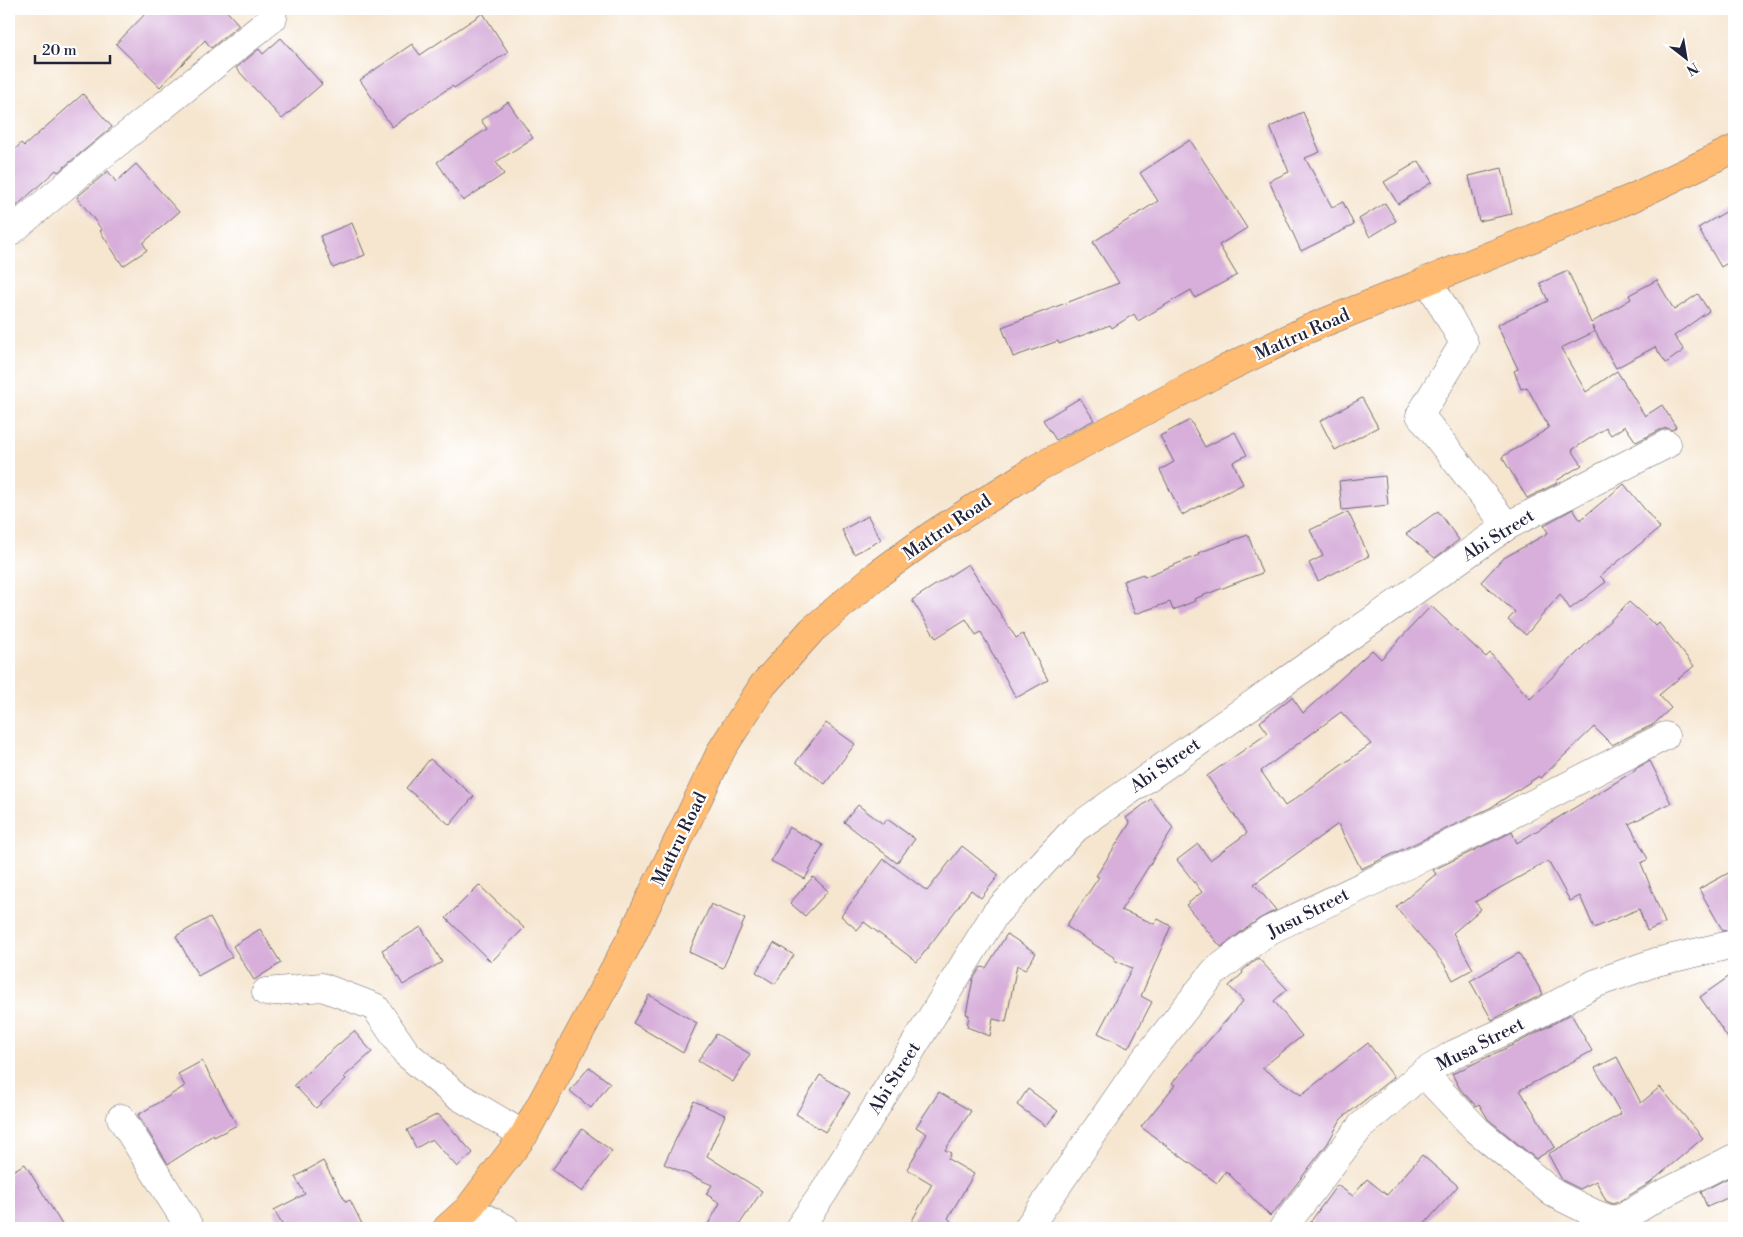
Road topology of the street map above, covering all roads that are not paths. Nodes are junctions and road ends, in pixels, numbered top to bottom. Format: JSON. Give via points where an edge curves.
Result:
{"nodes":[{"id":1,"x":273,"y":18,"type":"dead end"},
{"id":2,"x":1734,"y":149,"type":"edge"},
{"id":3,"x":9,"y":233,"type":"edge"},
{"id":4,"x":1428,"y":280,"type":"junction"},
{"id":5,"x":1667,"y":444,"type":"dead end"},
{"id":6,"x":1506,"y":526,"type":"junction"},
{"id":7,"x":1665,"y":736,"type":"dead end"},
{"id":8,"x":1734,"y":944,"type":"edge"},
{"id":9,"x":266,"y":992,"type":"dead end"},
{"id":10,"x":1423,"y":1073,"type":"junction"},
{"id":11,"x":121,"y":1118,"type":"dead end"},
{"id":12,"x":524,"y":1135,"type":"junction"},
{"id":13,"x":1734,"y":1158,"type":"edge"},
{"id":14,"x":468,"y":1208,"type":"junction"},
{"id":15,"x":190,"y":1228,"type":"edge"},
{"id":16,"x":447,"y":1228,"type":"edge"},
{"id":17,"x":504,"y":1228,"type":"edge"},
{"id":18,"x":799,"y":1228,"type":"edge"},
{"id":19,"x":1028,"y":1228,"type":"edge"},
{"id":20,"x":1283,"y":1228,"type":"edge"}],
"edges":[{"from":1,"to":3,"type":"street"},
{"from":2,"to":4,"type":"main road","name":"Mattru Road","via":[[1630,199]]},
{"from":4,"to":6,"type":"street","via":[[1464,343],[1420,415]]},
{"from":4,"to":12,"type":"main road","name":"Mattru Road","via":[[1308,329],[1037,468],[933,534],[886,568],[812,630],[763,685],[722,749],[630,940]]},
{"from":5,"to":6,"type":"street","name":"Abi Street"},
{"from":6,"to":18,"type":"street","name":"Abi Street","via":[[1076,828],[995,914]]},
{"from":7,"to":19,"type":"street","name":"Jusu Street","via":[[1497,822],[1268,931],[1214,972],[1139,1067]]},
{"from":8,"to":10,"type":"street","name":"Musa Street","via":[[1656,962],[1594,984],[1514,1027],[1454,1054]]},
{"from":9,"to":12,"type":"street","via":[[322,987],[375,1007],[407,1054],[455,1094]]},
{"from":10,"to":13,"type":"street","via":[[1476,1130],[1553,1193],[1612,1220]]},
{"from":10,"to":20,"type":"street","name":"Musa Street","via":[[1361,1126]]},
{"from":11,"to":15,"type":"street"},
{"from":12,"to":14,"type":"main road","name":"Mattru Road"},
{"from":14,"to":16,"type":"main road","name":"Mattru Road"},
{"from":14,"to":17,"type":"street"}]}
